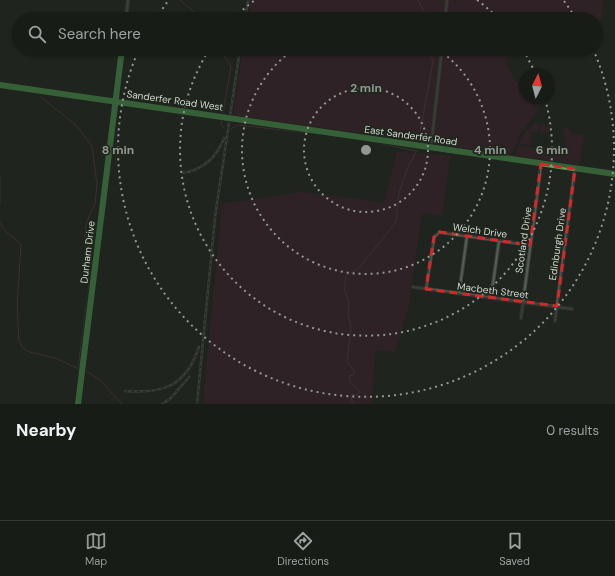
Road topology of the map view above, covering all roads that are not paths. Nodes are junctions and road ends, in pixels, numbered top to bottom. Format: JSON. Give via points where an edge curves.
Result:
{"nodes":[{"id":1,"x":128,"y":0,"type":"edge"},
{"id":2,"x":447,"y":0,"type":"edge"},
{"id":3,"x":127,"y":12,"type":"edge"},
{"id":4,"x":446,"y":12,"type":"edge"},
{"id":5,"x":121,"y":56,"type":"edge"},
{"id":6,"x":441,"y":56,"type":"edge"},
{"id":7,"x":0,"y":85,"type":"edge"},
{"id":8,"x":115,"y":102,"type":"junction"},
{"id":9,"x":228,"y":118,"type":"joint"},
{"id":10,"x":430,"y":147,"type":"junction"},
{"id":11,"x":541,"y":164,"type":"junction"},
{"id":12,"x":575,"y":169,"type":"junction"},
{"id":13,"x":615,"y":174,"type":"edge"},
{"id":14,"x":467,"y":236,"type":"junction"},
{"id":15,"x":499,"y":241,"type":"junction"},
{"id":16,"x":530,"y":245,"type":"junction"},
{"id":17,"x":413,"y":287,"type":"dead end"},
{"id":18,"x":426,"y":289,"type":"junction"},
{"id":19,"x":459,"y":294,"type":"junction"},
{"id":20,"x":491,"y":298,"type":"junction"},
{"id":21,"x":523,"y":302,"type":"junction"},
{"id":22,"x":557,"y":306,"type":"junction"},
{"id":23,"x":572,"y":309,"type":"dead end"},
{"id":24,"x":521,"y":318,"type":"dead end"},
{"id":25,"x":555,"y":321,"type":"dead end"},
{"id":26,"x":78,"y":404,"type":"edge"}],
"edges":[{"from":1,"to":3,"type":"street"},
{"from":2,"to":4,"type":"street"},
{"from":5,"to":8,"type":"street"},
{"from":6,"to":10,"type":"street"},
{"from":7,"to":8,"type":"street","name":"Sanderfer Road West"},
{"from":8,"to":9,"type":"street","name":"Sanderfer Road West"},
{"from":8,"to":26,"type":"street","name":"Durham Drive"},
{"from":9,"to":10,"type":"street","name":"East Sanderfer Road"},
{"from":10,"to":11,"type":"street","name":"East Sanderfer Road"},
{"from":11,"to":12,"type":"street","name":"East Sanderfer Road"},
{"from":11,"to":16,"type":"street","name":"Scotland Drive"},
{"from":12,"to":13,"type":"street","name":"East Sanderfer Road"},
{"from":12,"to":22,"type":"street","name":"Edinburgh Drive"},
{"from":14,"to":15,"type":"street","name":"Welch Drive"},
{"from":14,"to":18,"type":"street","name":"Welch Drive","via":[[442,232],[434,236]]},
{"from":14,"to":19,"type":"street"},
{"from":15,"to":16,"type":"street","name":"Welch Drive"},
{"from":15,"to":20,"type":"street"},
{"from":16,"to":21,"type":"street","name":"Scotland Drive"},
{"from":17,"to":18,"type":"street","name":"Macbeth Street"},
{"from":18,"to":19,"type":"street","name":"Macbeth Street"},
{"from":19,"to":20,"type":"street","name":"Macbeth Street"},
{"from":20,"to":21,"type":"street","name":"Macbeth Street"},
{"from":21,"to":22,"type":"street","name":"Macbeth Street"},
{"from":21,"to":24,"type":"street","name":"Scotland Drive"},
{"from":22,"to":23,"type":"street","name":"Macbeth Street"},
{"from":22,"to":25,"type":"street","name":"Edinburgh Drive"}]}
